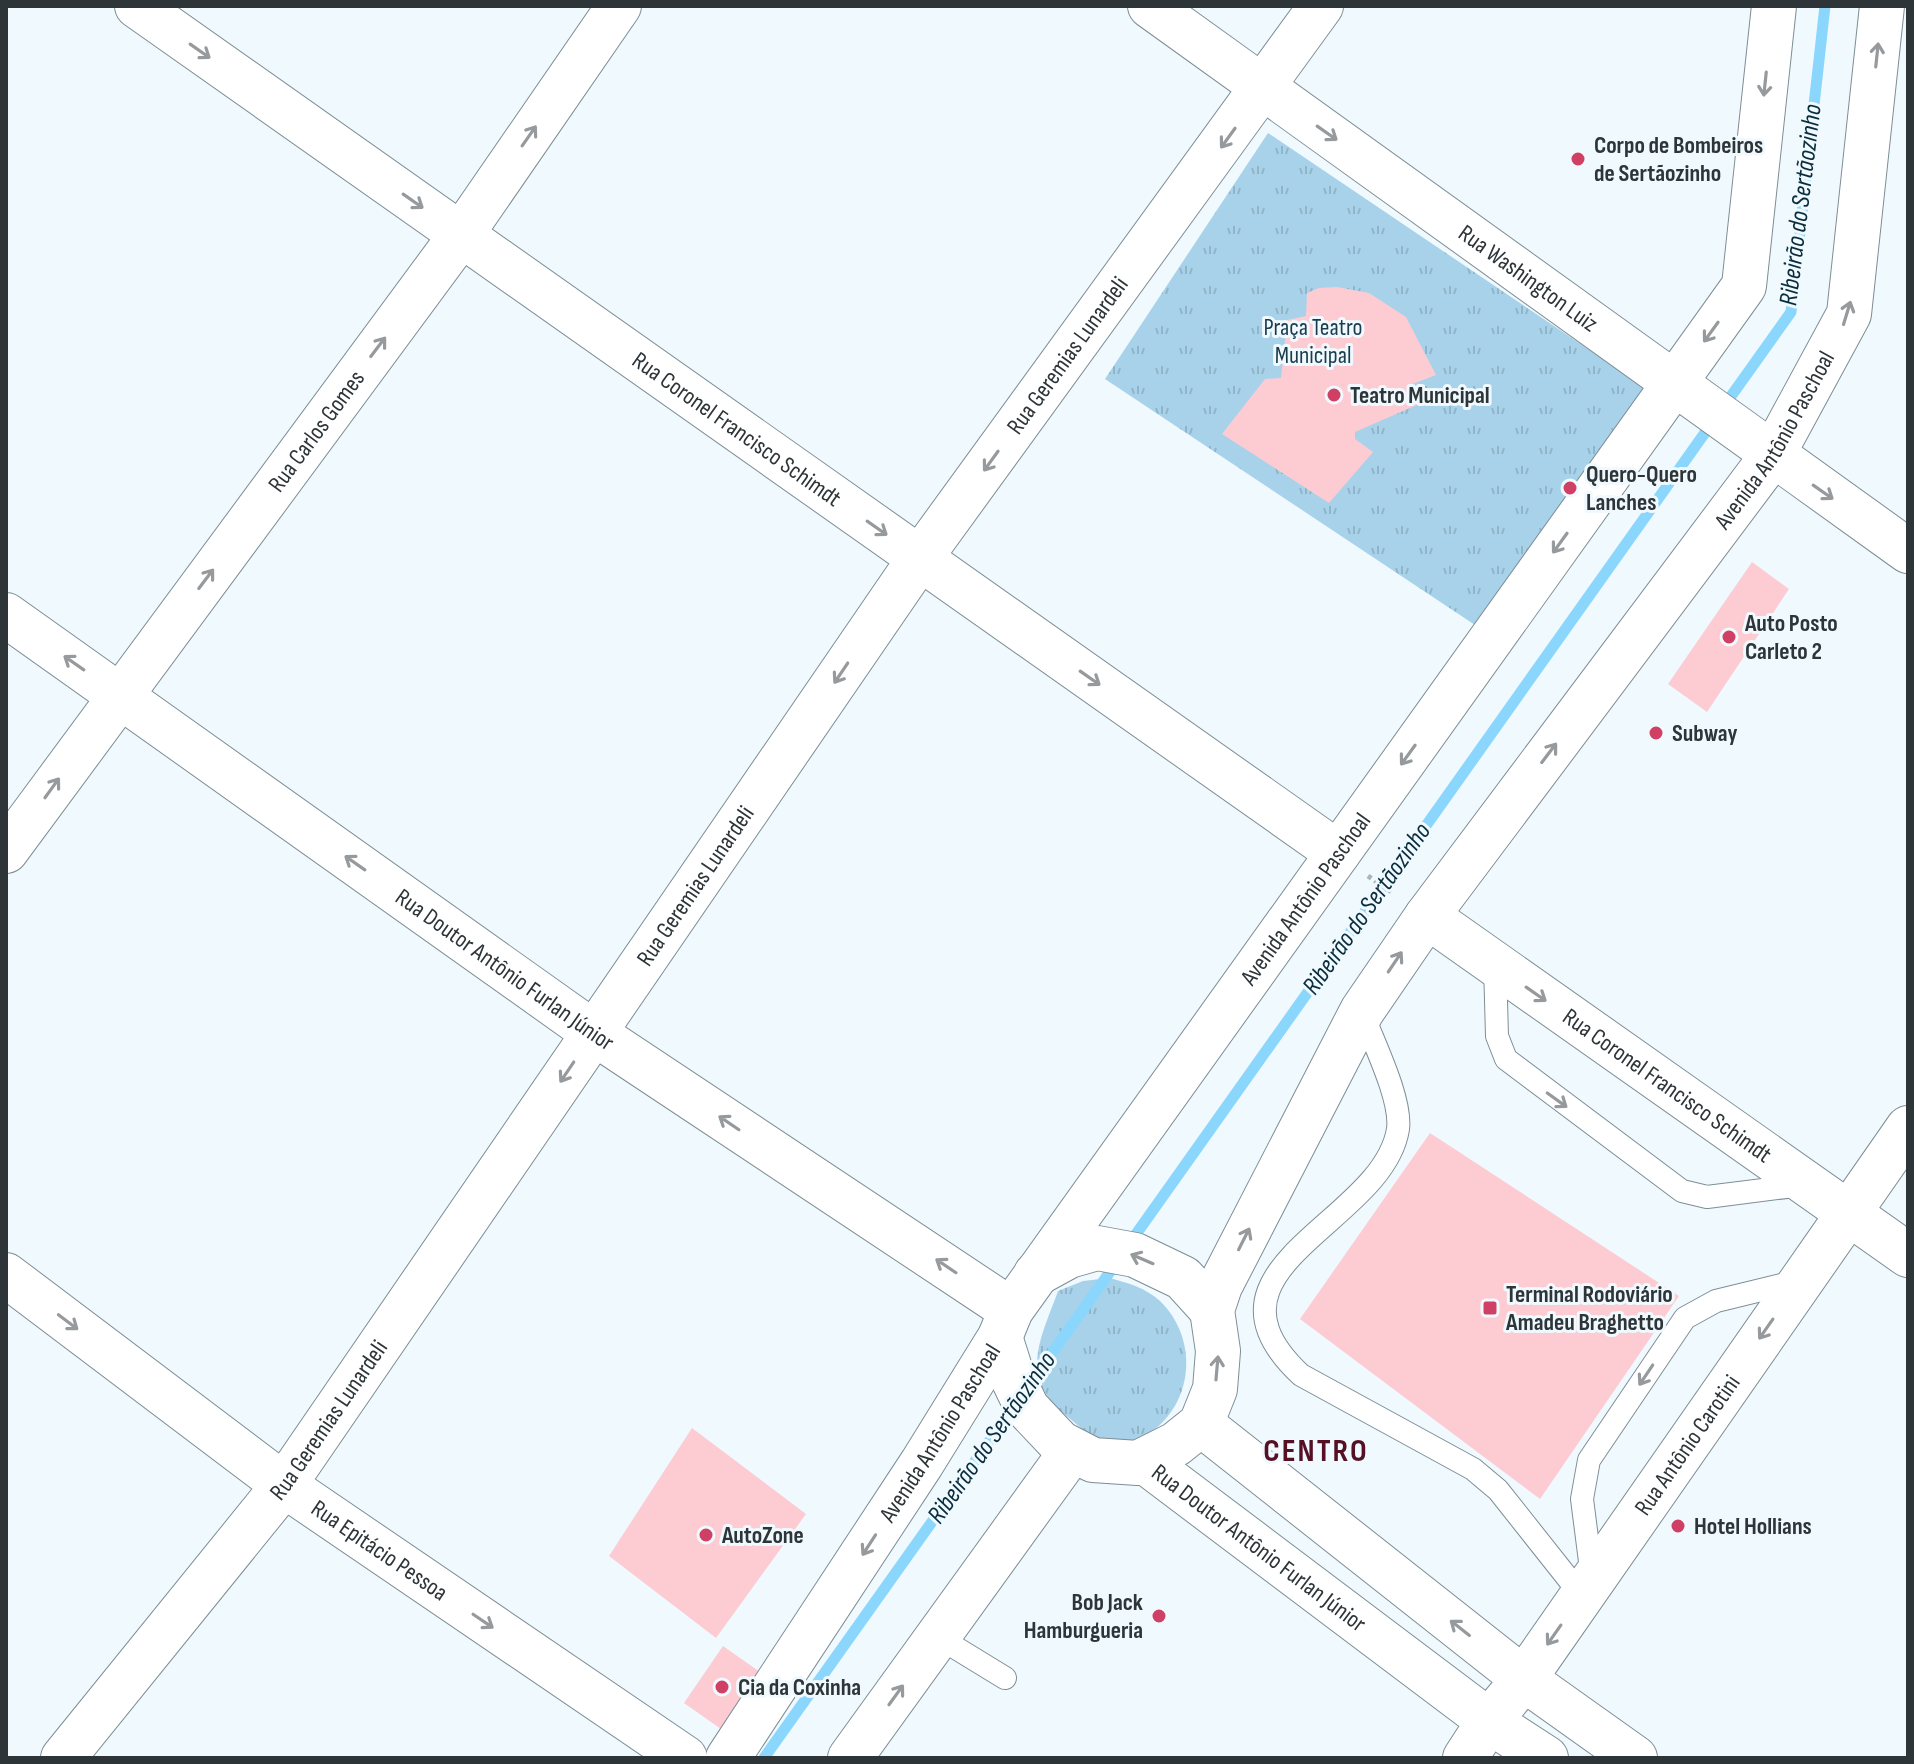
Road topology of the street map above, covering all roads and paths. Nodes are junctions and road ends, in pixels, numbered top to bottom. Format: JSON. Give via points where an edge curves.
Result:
{"nodes":[{"id":1,"x":137,"y":6,"type":"edge"},
{"id":2,"x":619,"y":6,"type":"edge"},
{"id":3,"x":1150,"y":6,"type":"edge"},
{"id":4,"x":1321,"y":6,"type":"edge"},
{"id":5,"x":1774,"y":6,"type":"edge"},
{"id":6,"x":1882,"y":6,"type":"edge"},
{"id":7,"x":1265,"y":88,"type":"junction"},
{"id":8,"x":461,"y":235,"type":"junction"},
{"id":9,"x":1706,"y":404,"type":"junction"},
{"id":10,"x":1772,"y":456,"type":"junction"},
{"id":11,"x":1908,"y":551,"type":"edge"},
{"id":12,"x":920,"y":558,"type":"junction"},
{"id":13,"x":6,"y":615,"type":"edge"},
{"id":14,"x":119,"y":695,"type":"junction"},
{"id":15,"x":6,"y":851,"type":"edge"},
{"id":16,"x":1351,"y":863,"type":"junction"},
{"id":17,"x":1414,"y":908,"type":"junction"},
{"id":18,"x":1495,"y":964,"type":"junction"},
{"id":19,"x":1362,"y":1011,"type":"junction"},
{"id":20,"x":594,"y":1033,"type":"junction"},
{"id":21,"x":1908,"y":1128,"type":"edge"},
{"id":22,"x":1807,"y":1184,"type":"junction"},
{"id":23,"x":1847,"y":1212,"type":"junction"},
{"id":24,"x":1908,"y":1255,"type":"edge"},
{"id":25,"x":6,"y":1275,"type":"edge"},
{"id":26,"x":1036,"y":1275,"type":"junction"},
{"id":27,"x":1799,"y":1281,"type":"junction"},
{"id":28,"x":1212,"y":1310,"type":"junction"},
{"id":29,"x":1006,"y":1323,"type":"junction"},
{"id":30,"x":1201,"y":1424,"type":"junction"},
{"id":31,"x":1065,"y":1447,"type":"junction"},
{"id":32,"x":1144,"y":1461,"type":"junction"},
{"id":33,"x":284,"y":1485,"type":"junction"},
{"id":34,"x":1587,"y":1588,"type":"junction"},
{"id":35,"x":938,"y":1637,"type":"junction"},
{"id":36,"x":1005,"y":1678,"type":"dead end"},
{"id":37,"x":1524,"y":1679,"type":"junction"},
{"id":38,"x":1489,"y":1721,"type":"junction"},
{"id":39,"x":63,"y":1758,"type":"edge"},
{"id":40,"x":685,"y":1758,"type":"edge"},
{"id":41,"x":728,"y":1758,"type":"edge"},
{"id":42,"x":850,"y":1758,"type":"edge"},
{"id":43,"x":1465,"y":1758,"type":"edge"},
{"id":44,"x":1546,"y":1758,"type":"edge"},
{"id":45,"x":1635,"y":1758,"type":"edge"}],
"edges":[{"from":1,"to":8,"type":"street","name":"Rua Coronel Francisco Schimdt","one_way":true},
{"from":8,"to":2,"type":"street","name":"Rua Carlos Gomes","one_way":true},
{"from":3,"to":7,"type":"street","name":"Rua Washington Luiz"},
{"from":4,"to":7,"type":"street","name":"Rua Geremias Lunardeli"},
{"from":5,"to":9,"type":"street","name":"Avenida Antônio Paschoal","one_way":true,"via":[[1744,286]]},
{"from":10,"to":6,"type":"street","name":"Avenida Antônio Paschoal","one_way":true,"via":[[1849,314]]},
{"from":7,"to":9,"type":"street","name":"Rua Washington Luiz","one_way":true},
{"from":7,"to":12,"type":"street","name":"Rua Geremias Lunardeli","one_way":true},
{"from":8,"to":12,"type":"street","name":"Rua Coronel Francisco Schimdt","one_way":true},
{"from":14,"to":8,"type":"street","name":"Rua Carlos Gomes","one_way":true},
{"from":9,"to":10,"type":"street","name":"Rua Washington Luiz"},
{"from":9,"to":16,"type":"street","name":"Avenida Antônio Paschoal","one_way":true},
{"from":10,"to":11,"type":"street","name":"Rua Washington Luiz","one_way":true},
{"from":17,"to":10,"type":"street","name":"Avenida Antônio Paschoal","one_way":true},
{"from":12,"to":16,"type":"street","name":"Rua Coronel Francisco Schimdt","one_way":true},
{"from":12,"to":20,"type":"street","name":"Rua Geremias Lunardeli","one_way":true},
{"from":14,"to":13,"type":"street","name":"Rua Doutor Antônio Furlan Júnior","one_way":true},
{"from":15,"to":14,"type":"street","name":"Rua Carlos Gomes","one_way":true},
{"from":20,"to":14,"type":"street","name":"Rua Doutor Antônio Furlan Júnior","one_way":true},
{"from":16,"to":17,"type":"path"},
{"from":16,"to":26,"type":"street","name":"Avenida Antônio Paschoal"},
{"from":17,"to":18,"type":"street","name":"Rua Coronel Francisco Schimdt"},
{"from":19,"to":17,"type":"street","name":"Avenida Antônio Paschoal","one_way":true},
{"from":18,"to":22,"type":"street","name":"Rua Coronel Francisco Schimdt","one_way":true},
{"from":18,"to":22,"type":"lane","one_way":true,"via":[[1497,1036],[1506,1059],[1682,1191],[1707,1197]]},
{"from":28,"to":19,"type":"street","name":"Avenida Antônio Paschoal","one_way":true},
{"from":19,"to":34,"type":"lane","via":[[1393,1095],[1398,1128],[1388,1158],[1364,1188],[1281,1265],[1267,1293],[1266,1328],[1277,1353],[1301,1375],[1473,1469]]},
{"from":29,"to":20,"type":"street","name":"Rua Doutor Antônio Furlan Júnior","one_way":true},
{"from":20,"to":33,"type":"street","name":"Rua Geremias Lunardeli","one_way":true},
{"from":21,"to":23,"type":"street","name":"Rua Antônio Carotini"},
{"from":22,"to":23,"type":"street","name":"Rua Coronel Francisco Schimdt"},
{"from":23,"to":24,"type":"street","name":"Rua Coronel Francisco Schimdt"},
{"from":23,"to":27,"type":"street","name":"Rua Antônio Carotini"},
{"from":25,"to":33,"type":"street","name":"Rua Epitácio Pessoa","one_way":true},
{"from":28,"to":26,"type":"street","one_way":true,"via":[[1183,1278],[1135,1255],[1097,1248],[1069,1256]]},
{"from":26,"to":29,"type":"street","name":"Avenida Antônio Paschoal"},
{"from":27,"to":34,"type":"street","name":"Rua Antônio Carotini","one_way":true},
{"from":27,"to":34,"type":"lane","one_way":true,"via":[[1716,1301],[1685,1318],[1589,1460],[1582,1499]]},
{"from":30,"to":28,"type":"street","one_way":true,"via":[[1215,1389],[1218,1351]]},
{"from":29,"to":31,"type":"street","via":[[1014,1381],[1027,1408]]},
{"from":29,"to":41,"type":"street","name":"Avenida Antônio Paschoal","one_way":true,"via":[[922,1463]]},
{"from":30,"to":32,"type":"street"},
{"from":37,"to":30,"type":"street","one_way":true},
{"from":31,"to":32,"type":"street","name":"Rua Doutor Antônio Furlan Júnior","via":[[1115,1464]]},
{"from":31,"to":35,"type":"street"},
{"from":32,"to":38,"type":"street","name":"Rua Doutor Antônio Furlan Júnior"},
{"from":33,"to":39,"type":"street","name":"Rua Geremias Lunardeli"},
{"from":33,"to":40,"type":"street","name":"Rua Epitácio Pessoa","one_way":true},
{"from":34,"to":37,"type":"street","name":"Rua Antônio Carotini","one_way":true},
{"from":35,"to":36,"type":"lane"},
{"from":42,"to":35,"type":"street","one_way":true},
{"from":37,"to":38,"type":"street","name":"Rua Antônio Carotini"},
{"from":37,"to":45,"type":"street"},
{"from":38,"to":43,"type":"street","name":"Rua Antônio Carotini"},
{"from":38,"to":44,"type":"street","name":"Rua Doutor Antônio Furlan Júnior"}]}
